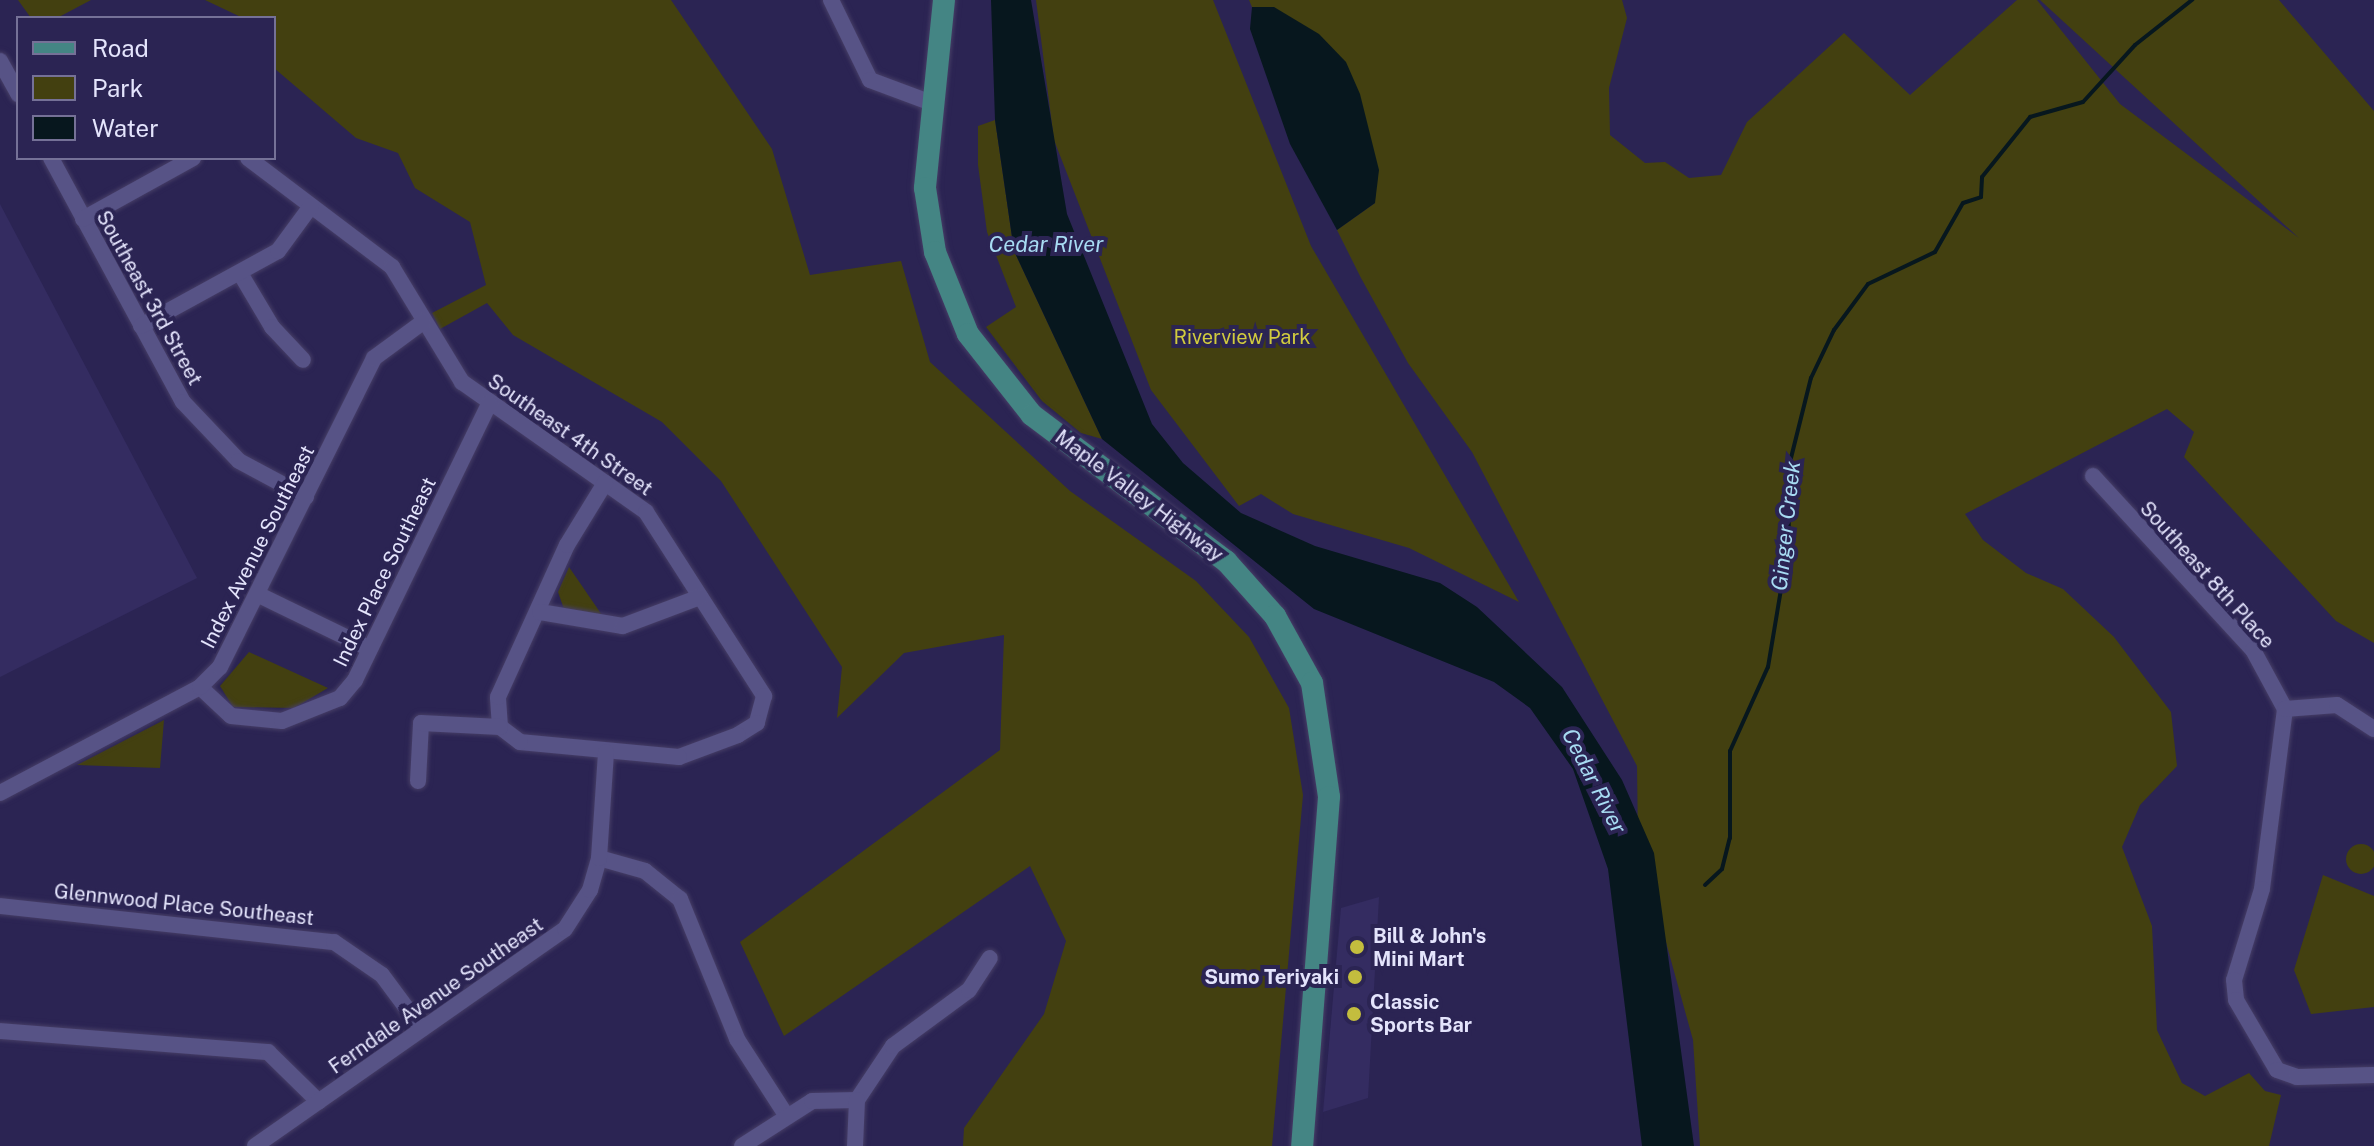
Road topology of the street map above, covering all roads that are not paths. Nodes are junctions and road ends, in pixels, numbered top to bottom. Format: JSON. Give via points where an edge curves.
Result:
{"nodes":[{"id":1,"x":831,"y":0,"type":"edge"},
{"id":2,"x":944,"y":0,"type":"edge"},
{"id":3,"x":0,"y":61,"type":"edge"},
{"id":4,"x":16,"y":90,"type":"edge"},
{"id":5,"x":929,"y":102,"type":"junction"},
{"id":6,"x":52,"y":160,"type":"edge"},
{"id":7,"x":189,"y":160,"type":"edge"},
{"id":8,"x":251,"y":160,"type":"edge"},
{"id":9,"x":311,"y":206,"type":"junction"},
{"id":10,"x":83,"y":219,"type":"junction"},
{"id":11,"x":240,"y":273,"type":"junction"},
{"id":12,"x":423,"y":322,"type":"junction"},
{"id":13,"x":141,"y":326,"type":"junction"},
{"id":14,"x":303,"y":360,"type":"dead end"},
{"id":15,"x":489,"y":404,"type":"junction"},
{"id":16,"x":2093,"y":476,"type":"dead end"},
{"id":17,"x":605,"y":483,"type":"junction"},
{"id":18,"x":306,"y":497,"type":"junction"},
{"id":19,"x":259,"y":595,"type":"junction"},
{"id":20,"x":700,"y":597,"type":"junction"},
{"id":21,"x":540,"y":612,"type":"junction"},
{"id":22,"x":370,"y":649,"type":"junction"},
{"id":23,"x":200,"y":687,"type":"junction"},
{"id":24,"x":2285,"y":709,"type":"junction"},
{"id":25,"x":500,"y":727,"type":"junction"},
{"id":26,"x":2374,"y":729,"type":"edge"},
{"id":27,"x":606,"y":752,"type":"junction"},
{"id":28,"x":418,"y":781,"type":"dead end"},
{"id":29,"x":0,"y":793,"type":"edge"},
{"id":30,"x":599,"y":858,"type":"junction"},
{"id":31,"x":0,"y":906,"type":"edge"},
{"id":32,"x":990,"y":958,"type":"dead end"},
{"id":33,"x":422,"y":1029,"type":"junction"},
{"id":34,"x":0,"y":1031,"type":"edge"},
{"id":35,"x":2374,"y":1075,"type":"edge"},
{"id":36,"x":857,"y":1100,"type":"junction"},
{"id":37,"x":319,"y":1102,"type":"junction"},
{"id":38,"x":786,"y":1115,"type":"junction"},
{"id":39,"x":255,"y":1146,"type":"edge"},
{"id":40,"x":742,"y":1146,"type":"edge"},
{"id":41,"x":855,"y":1146,"type":"edge"},
{"id":42,"x":1302,"y":1146,"type":"edge"}],
"edges":[{"from":1,"to":5,"type":"street","via":[[870,80]]},
{"from":2,"to":5,"type":"main road","name":"Maple Valley Highway"},
{"from":3,"to":4,"type":"street"},
{"from":5,"to":42,"type":"main road","name":"Maple Valley Highway","via":[[925,188],[935,252],[955,309],[985,361],[1042,423],[1226,561],[1275,616],[1312,683],[1329,797]]},
{"from":6,"to":10,"type":"street","name":"Southeast 3rd Street"},
{"from":7,"to":10,"type":"street"},
{"from":8,"to":9,"type":"street","name":"Southeast 4th Street"},
{"from":9,"to":11,"type":"street","via":[[278,251]]},
{"from":9,"to":12,"type":"street","name":"Southeast 4th Street","via":[[392,267]]},
{"from":10,"to":13,"type":"street","name":"Southeast 3rd Street"},
{"from":11,"to":13,"type":"street"},
{"from":11,"to":14,"type":"street","via":[[272,327]]},
{"from":12,"to":15,"type":"street","name":"Southeast 4th Street","via":[[446,364]]},
{"from":12,"to":18,"type":"street","name":"Index Avenue Southeast","via":[[374,358]]},
{"from":13,"to":18,"type":"street","name":"Southeast 3rd Street","via":[[183,402],[212,436],[239,461]]},
{"from":15,"to":17,"type":"street","name":"Southeast 4th Street"},
{"from":15,"to":22,"type":"street","name":"Index Place Southeast"},
{"from":16,"to":24,"type":"street","name":"Southeast 8th Place","via":[[2253,650]]},
{"from":17,"to":20,"type":"street","name":"Southeast 4th Street","via":[[646,512]]},
{"from":17,"to":21,"type":"street"},
{"from":18,"to":19,"type":"street","name":"Index Avenue Southeast"},
{"from":19,"to":22,"type":"street"},
{"from":19,"to":23,"type":"street","name":"Index Avenue Southeast","via":[[236,643]]},
{"from":20,"to":21,"type":"street","via":[[623,626]]},
{"from":20,"to":27,"type":"street","name":"Southeast 4th Street","via":[[755,679],[764,710],[757,723],[700,752]]},
{"from":21,"to":25,"type":"street","via":[[498,697]]},
{"from":22,"to":23,"type":"street","name":"Index Place Southeast","via":[[340,698],[282,721],[221,712]]},
{"from":23,"to":29,"type":"street","name":"Index Avenue Southeast"},
{"from":24,"to":26,"type":"street","via":[[2337,705]]},
{"from":24,"to":35,"type":"street","via":[[2262,889],[2234,980],[2236,1000],[2277,1070],[2297,1077]]},
{"from":25,"to":27,"type":"street","via":[[520,742]]},
{"from":25,"to":28,"type":"street","via":[[421,723]]},
{"from":27,"to":30,"type":"street","name":"Ferndale Avenue Southeast"},
{"from":30,"to":33,"type":"street","name":"Ferndale Avenue Southeast","via":[[590,890],[565,929]]},
{"from":30,"to":38,"type":"street","via":[[645,871],[680,899],[741,1048]]},
{"from":31,"to":33,"type":"street","name":"Glennwood Place Southeast","via":[[334,942],[382,975]]},
{"from":32,"to":36,"type":"street","via":[[969,990],[893,1046]]},
{"from":33,"to":37,"type":"street","name":"Ferndale Avenue Southeast"},
{"from":34,"to":37,"type":"street","via":[[268,1052]]},
{"from":36,"to":38,"type":"street","via":[[823,1097]]},
{"from":36,"to":41,"type":"street"},
{"from":37,"to":39,"type":"street","name":"Ferndale Avenue Southeast"},
{"from":38,"to":40,"type":"street"}]}
